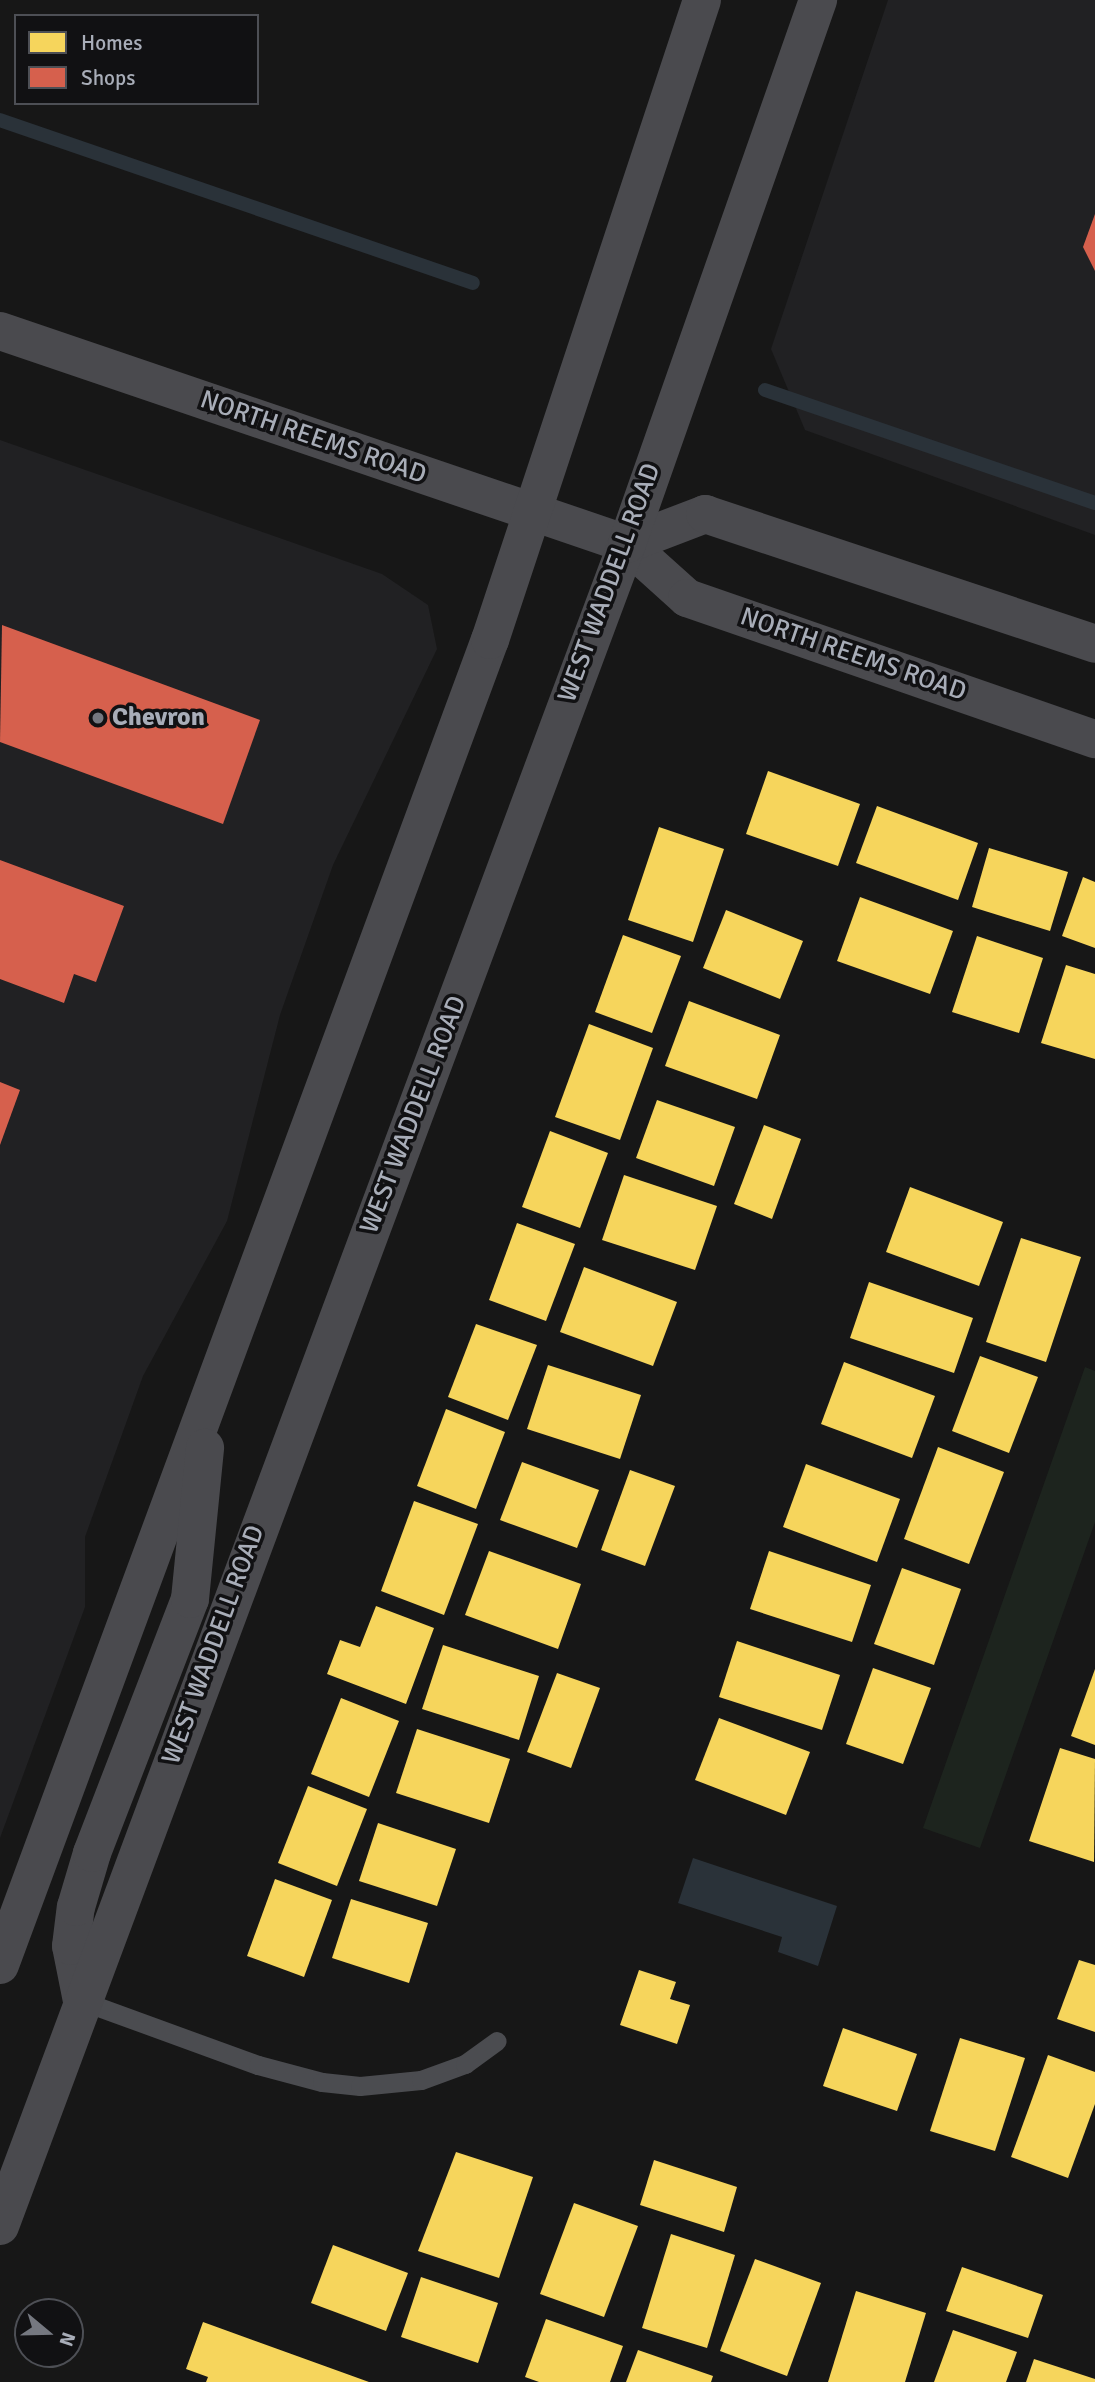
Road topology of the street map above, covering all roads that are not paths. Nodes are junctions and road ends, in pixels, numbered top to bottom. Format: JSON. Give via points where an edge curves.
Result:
{"nodes":[{"id":1,"x":702,"y":0,"type":"edge"},
{"id":2,"x":818,"y":0,"type":"edge"},
{"id":3,"x":0,"y":331,"type":"edge"},
{"id":4,"x":531,"y":514,"type":"junction"},
{"id":5,"x":626,"y":544,"type":"junction"},
{"id":6,"x":1095,"y":644,"type":"edge"},
{"id":7,"x":1095,"y":739,"type":"edge"},
{"id":8,"x":211,"y":1390,"type":"junction"},
{"id":9,"x":0,"y":1965,"type":"edge"},
{"id":10,"x":82,"y":2001,"type":"junction"},
{"id":11,"x":497,"y":2041,"type":"dead end"},
{"id":12,"x":0,"y":2226,"type":"edge"}],
"edges":[{"from":1,"to":4,"type":"main road"},
{"from":2,"to":5,"type":"main road","name":"WEST WADDELL ROAD"},
{"from":3,"to":4,"type":"main road","name":"NORTH REEMS ROAD"},
{"from":4,"to":5,"type":"main road","name":"NORTH REEMS ROAD"},
{"from":4,"to":8,"type":"main road","via":[[490,640]]},
{"from":5,"to":6,"type":"main road","via":[[705,514]]},
{"from":5,"to":7,"type":"main road","name":"NORTH REEMS ROAD","via":[[687,598]]},
{"from":5,"to":10,"type":"main road","name":"WEST WADDELL ROAD"},
{"from":8,"to":9,"type":"main road"},
{"from":8,"to":10,"type":"main road","via":[[190,1599],[92,1853],[76,1908],[71,1946]]},
{"from":10,"to":11,"type":"lane","via":[[258,2065],[322,2082],[360,2086],[421,2080],[465,2064]]},
{"from":10,"to":12,"type":"main road","name":"WEST WADDELL ROAD"}]}
